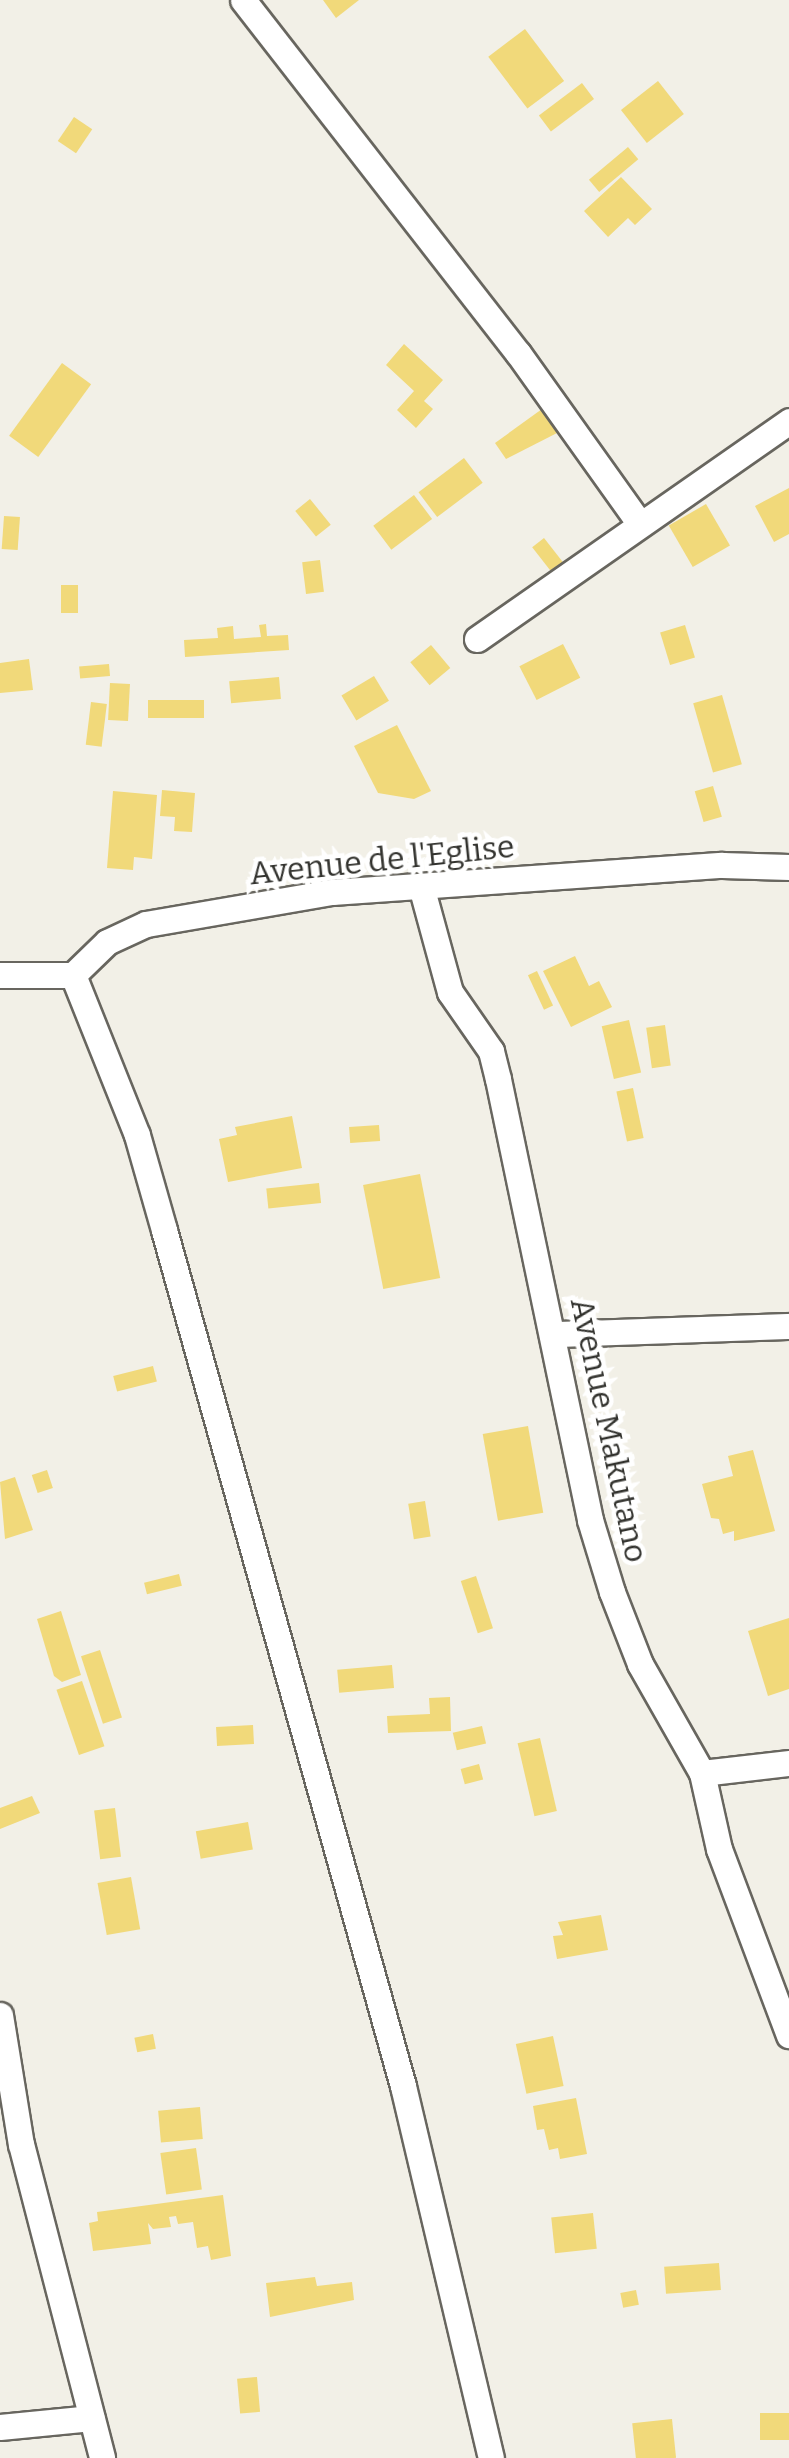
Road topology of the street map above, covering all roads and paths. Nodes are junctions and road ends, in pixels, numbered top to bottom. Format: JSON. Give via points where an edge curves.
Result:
{"nodes":[{"id":1,"x":243,"y":0,"type":"edge"},
{"id":2,"x":789,"y":421,"type":"edge"},
{"id":3,"x":640,"y":524,"type":"junction"},
{"id":4,"x":477,"y":639,"type":"dead end"},
{"id":5,"x":789,"y":867,"type":"edge"},
{"id":6,"x":422,"y":886,"type":"junction"},
{"id":7,"x":0,"y":975,"type":"edge"},
{"id":8,"x":73,"y":976,"type":"junction"},
{"id":9,"x":789,"y":1326,"type":"edge"},
{"id":10,"x":556,"y":1334,"type":"junction"},
{"id":11,"x":789,"y":1763,"type":"edge"},
{"id":12,"x":702,"y":1773,"type":"junction"},
{"id":13,"x":0,"y":2015,"type":"edge"},
{"id":14,"x":789,"y":2035,"type":"edge"},
{"id":15,"x":92,"y":2418,"type":"junction"},
{"id":16,"x":0,"y":2427,"type":"edge"},
{"id":17,"x":102,"y":2458,"type":"edge"},
{"id":18,"x":492,"y":2458,"type":"edge"}],
"edges":[{"from":1,"to":3,"type":"street","via":[[518,353]]},
{"from":2,"to":3,"type":"street"},
{"from":3,"to":4,"type":"street"},
{"from":5,"to":6,"type":"street","name":"Avenue de l'Eglise","via":[[722,864]]},
{"from":6,"to":8,"type":"street","name":"Avenue de l'Eglise","via":[[332,892],[146,924],[107,942]]},
{"from":6,"to":10,"type":"street","name":"Avenue Makutano","via":[[450,992],[491,1051]]},
{"from":7,"to":8,"type":"street"},
{"from":8,"to":18,"type":"street","via":[[137,1135],[164,1230],[403,2086]]},
{"from":9,"to":10,"type":"street"},
{"from":10,"to":12,"type":"street","name":"Avenue Makutano","via":[[590,1520],[612,1592],[640,1664]]},
{"from":11,"to":12,"type":"street"},
{"from":12,"to":14,"type":"street","name":"Avenue Makutano","via":[[719,1849]]},
{"from":13,"to":15,"type":"street","via":[[21,2144]]},
{"from":15,"to":16,"type":"street"},
{"from":15,"to":17,"type":"street"}]}
